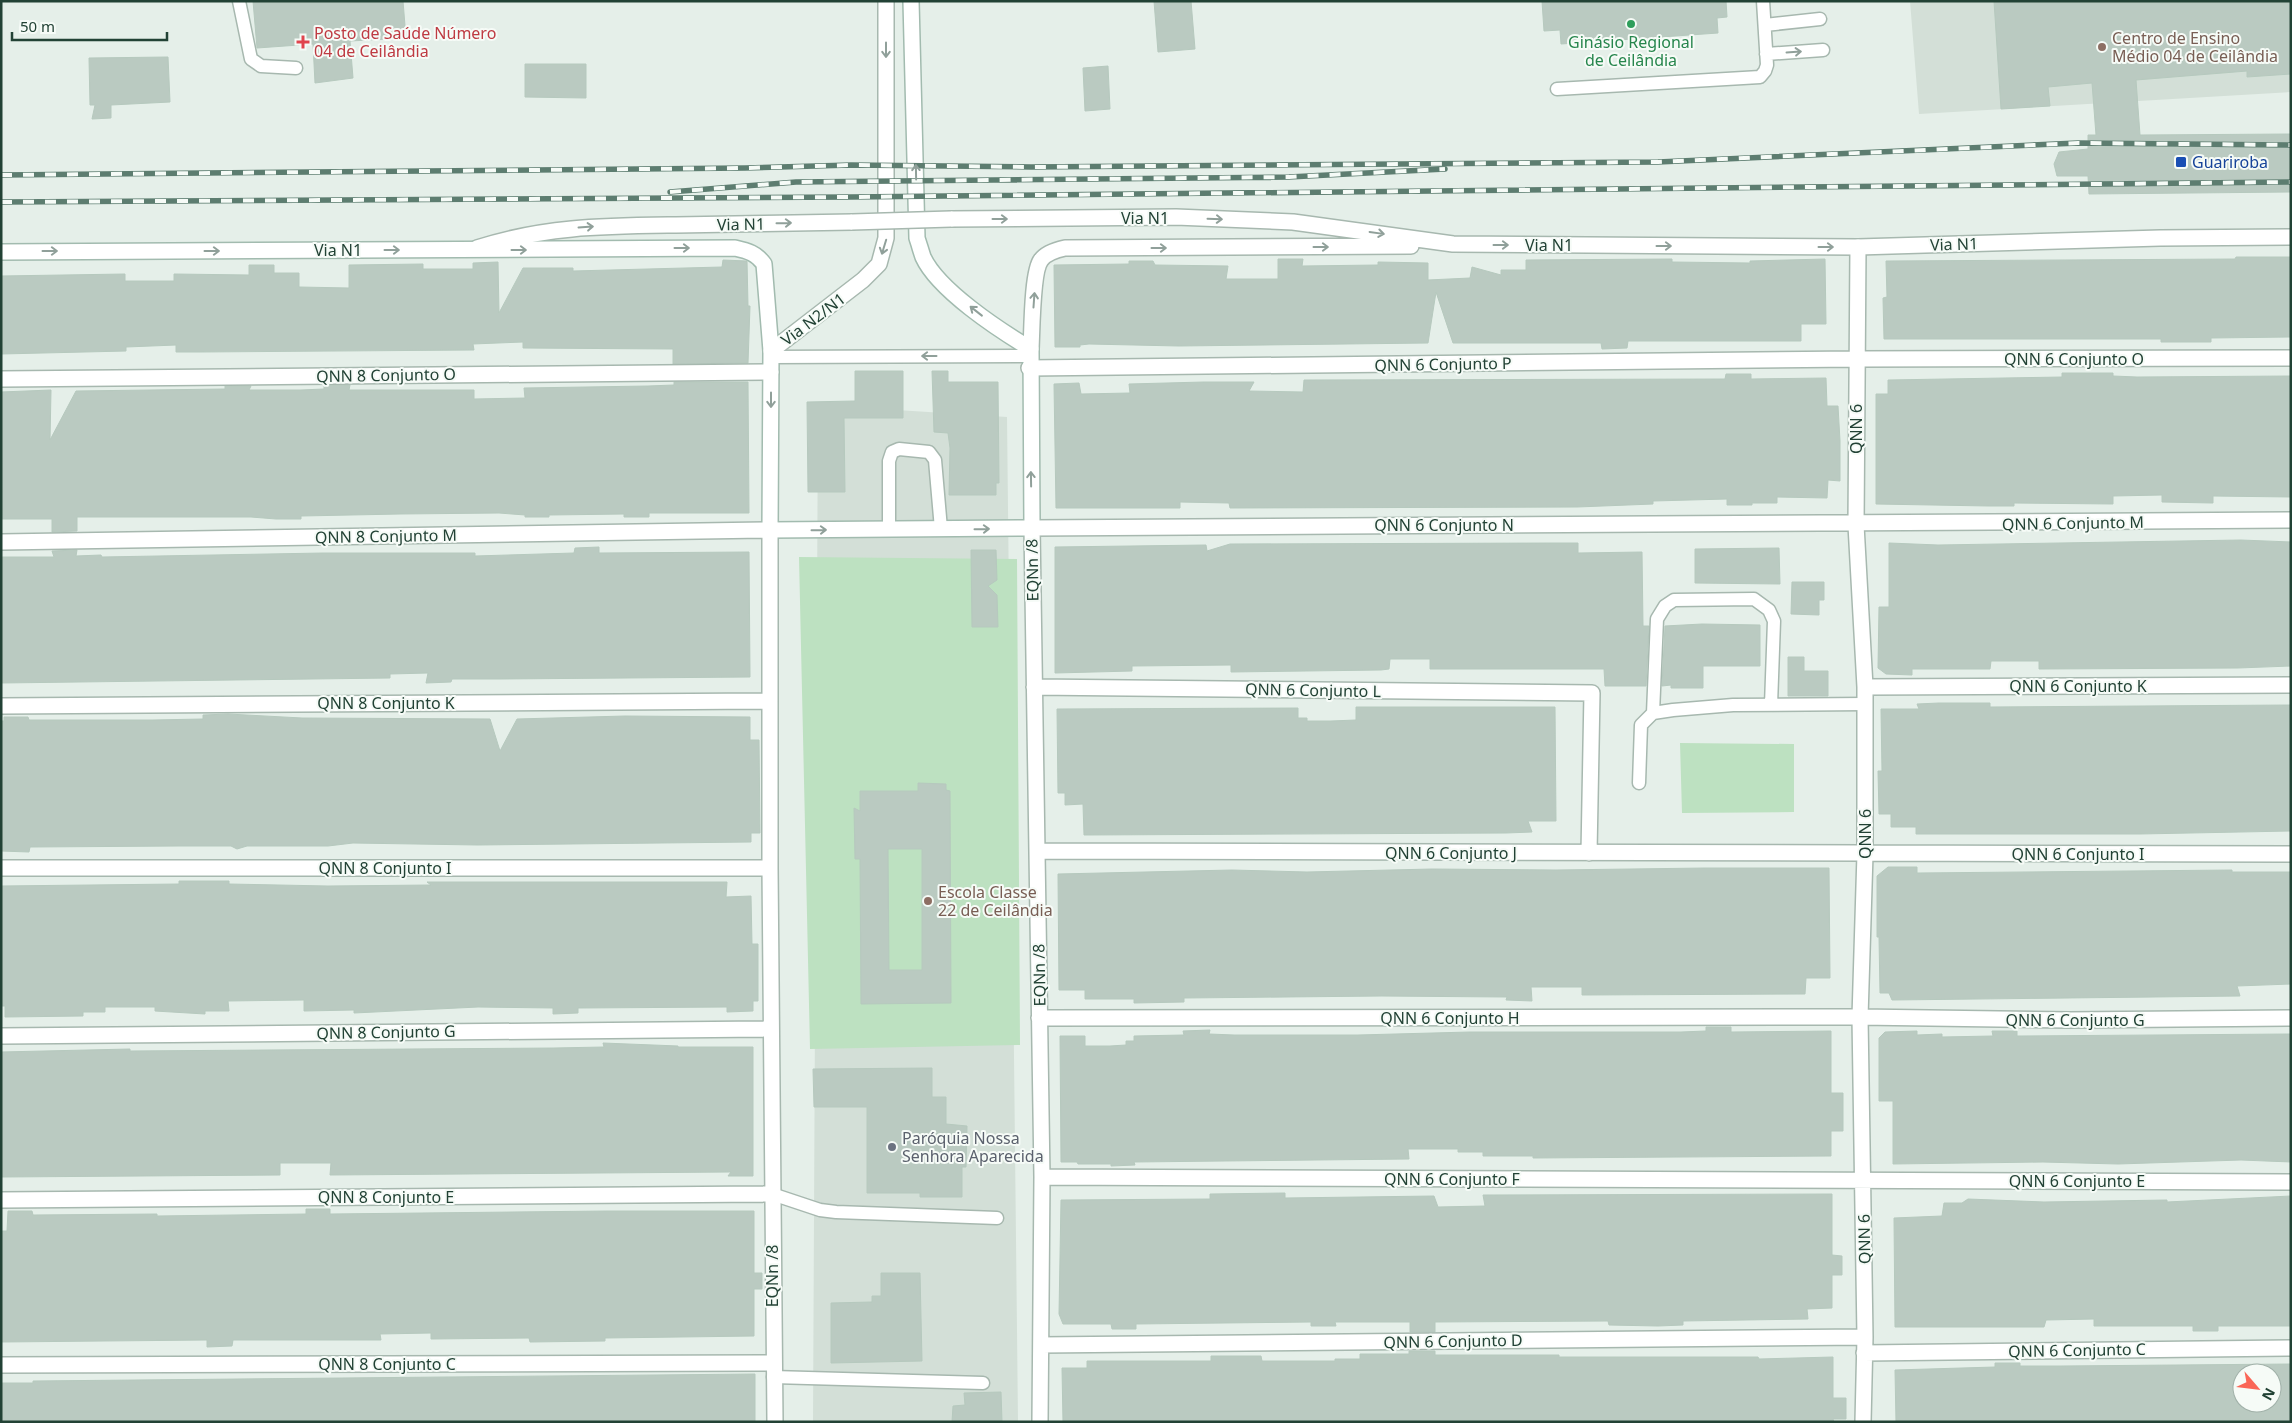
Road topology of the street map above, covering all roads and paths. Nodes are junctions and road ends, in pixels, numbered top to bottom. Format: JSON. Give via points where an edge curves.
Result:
{"nodes":[{"id":1,"x":239,"y":1,"type":"edge"},
{"id":2,"x":886,"y":1,"type":"edge"},
{"id":3,"x":911,"y":1,"type":"edge"},
{"id":4,"x":1763,"y":1,"type":"edge"},
{"id":5,"x":1820,"y":19,"type":"dead end"},
{"id":6,"x":1765,"y":25,"type":"junction"},
{"id":7,"x":1823,"y":50,"type":"dead end"},
{"id":8,"x":1766,"y":54,"type":"junction"},
{"id":9,"x":296,"y":68,"type":"dead end"},
{"id":10,"x":1557,"y":89,"type":"dead end"},
{"id":11,"x":2291,"y":237,"type":"edge"},
{"id":12,"x":1453,"y":244,"type":"junction"},
{"id":13,"x":1858,"y":247,"type":"junction"},
{"id":14,"x":470,"y":250,"type":"junction"},
{"id":15,"x":1,"y":252,"type":"edge"},
{"id":16,"x":1030,"y":358,"type":"junction"},
{"id":17,"x":2291,"y":358,"type":"edge"},
{"id":18,"x":771,"y":360,"type":"junction"},
{"id":19,"x":1857,"y":360,"type":"junction"},
{"id":20,"x":1,"y":379,"type":"edge"},
{"id":21,"x":2291,"y":520,"type":"edge"},
{"id":22,"x":1856,"y":525,"type":"junction"},
{"id":23,"x":1032,"y":528,"type":"junction"},
{"id":24,"x":889,"y":529,"type":"junction"},
{"id":25,"x":941,"y":529,"type":"junction"},
{"id":26,"x":770,"y":530,"type":"junction"},
{"id":27,"x":1,"y":542,"type":"edge"},
{"id":28,"x":2291,"y":685,"type":"edge"},
{"id":29,"x":1034,"y":687,"type":"junction"},
{"id":30,"x":1865,"y":688,"type":"junction"},
{"id":31,"x":770,"y":700,"type":"junction"},
{"id":32,"x":1865,"y":704,"type":"junction"},
{"id":33,"x":1771,"y":705,"type":"junction"},
{"id":34,"x":1,"y":706,"type":"edge"},
{"id":35,"x":1653,"y":713,"type":"junction"},
{"id":36,"x":1639,"y":783,"type":"dead end"},
{"id":37,"x":1037,"y":851,"type":"junction"},
{"id":38,"x":1589,"y":853,"type":"junction"},
{"id":39,"x":1865,"y":854,"type":"junction"},
{"id":40,"x":2291,"y":854,"type":"edge"},
{"id":41,"x":1,"y":868,"type":"edge"},
{"id":42,"x":770,"y":868,"type":"junction"},
{"id":43,"x":1860,"y":1017,"type":"junction"},
{"id":44,"x":1039,"y":1018,"type":"junction"},
{"id":45,"x":2291,"y":1018,"type":"edge"},
{"id":46,"x":771,"y":1028,"type":"junction"},
{"id":47,"x":1,"y":1036,"type":"edge"},
{"id":48,"x":1042,"y":1177,"type":"junction"},
{"id":49,"x":1863,"y":1181,"type":"junction"},
{"id":50,"x":2291,"y":1182,"type":"edge"},
{"id":51,"x":772,"y":1194,"type":"junction"},
{"id":52,"x":1,"y":1200,"type":"edge"},
{"id":53,"x":998,"y":1218,"type":"dead end"},
{"id":54,"x":1865,"y":1337,"type":"junction"},
{"id":55,"x":1041,"y":1345,"type":"junction"},
{"id":56,"x":2291,"y":1348,"type":"edge"},
{"id":57,"x":1864,"y":1352,"type":"junction"},
{"id":58,"x":1,"y":1365,"type":"edge"},
{"id":59,"x":773,"y":1370,"type":"junction"},
{"id":60,"x":983,"y":1383,"type":"dead end"},
{"id":61,"x":775,"y":1422,"type":"edge"},
{"id":62,"x":1040,"y":1422,"type":"edge"},
{"id":63,"x":1863,"y":1422,"type":"edge"}],
"edges":[{"from":1,"to":9,"type":"lane","via":[[251,59],[261,66]]},
{"from":2,"to":18,"type":"street","name":"Via N2/N1","one_way":true,"via":[[886,238],[878,264]]},
{"from":16,"to":3,"type":"street","one_way":true,"via":[[960,299],[924,258],[918,238]]},
{"from":4,"to":6,"type":"lane"},
{"from":5,"to":6,"type":"lane"},
{"from":6,"to":8,"type":"lane"},
{"from":8,"to":7,"type":"lane","one_way":true},
{"from":8,"to":10,"type":"lane","via":[[1765,71],[1760,77]]},
{"from":11,"to":13,"type":"street","name":"Via N1"},
{"from":12,"to":13,"type":"street","name":"Via N1","one_way":true},
{"from":14,"to":12,"type":"street","name":"Via N1","one_way":true,"bridge":true,"via":[[505,239],[561,229],[610,226],[1176,217],[1293,222]]},
{"from":16,"to":12,"type":"street","name":"EQNn /8","one_way":true,"via":[[1036,273],[1040,260],[1064,248]]},
{"from":13,"to":19,"type":"street","name":"QNN 6"},
{"from":15,"to":14,"type":"street","name":"Via N1","one_way":true},
{"from":14,"to":18,"type":"street","name":"Via N2/N1","one_way":true,"via":[[735,248],[748,251],[758,255],[764,264]]},
{"from":16,"to":18,"type":"lane","one_way":true},
{"from":16,"to":19,"type":"street","name":"QNN 6 Conjunto P"},
{"from":23,"to":16,"type":"street","name":"EQNn /8","one_way":true},
{"from":17,"to":19,"type":"street","name":"QNN 6 Conjunto O"},
{"from":18,"to":20,"type":"street","name":"QNN 8 Conjunto O"},
{"from":18,"to":26,"type":"street","name":"EQNn /8","one_way":true},
{"from":19,"to":22,"type":"street","name":"QNN 6"},
{"from":21,"to":22,"type":"street","name":"QNN 6 Conjunto M"},
{"from":22,"to":23,"type":"street","name":"QNN 6 Conjunto N"},
{"from":22,"to":30,"type":"street","name":"QNN 6"},
{"from":25,"to":23,"type":"street","name":"QNN 6 Conjunto N","one_way":true},
{"from":23,"to":29,"type":"street","name":"EQNn /8"},
{"from":24,"to":25,"type":"street","name":"QNN 6 Conjunto N"},
{"from":24,"to":25,"type":"lane","via":[[889,461],[892,452],[899,449],[928,452],[936,460]]},
{"from":26,"to":24,"type":"street","name":"QNN 8 Conjunto M","one_way":true},
{"from":26,"to":27,"type":"street","name":"QNN 8 Conjunto M"},
{"from":26,"to":31,"type":"street","name":"EQNn /8"},
{"from":28,"to":30,"type":"street","name":"QNN 6 Conjunto K"},
{"from":29,"to":37,"type":"street","name":"EQNn /8"},
{"from":29,"to":38,"type":"street","name":"QNN 6 Conjunto L","via":[[1592,693]]},
{"from":30,"to":32,"type":"street","name":"QNN 6"},
{"from":31,"to":34,"type":"street","name":"QNN 8 Conjunto K"},
{"from":31,"to":42,"type":"street","name":"EQNn /8"},
{"from":32,"to":33,"type":"lane"},
{"from":32,"to":39,"type":"street","name":"QNN 6"},
{"from":33,"to":35,"type":"lane","via":[[1733,705]]},
{"from":33,"to":35,"type":"lane","via":[[1774,621],[1769,610],[1754,599],[1674,600],[1665,606],[1658,619]]},
{"from":35,"to":36,"type":"lane","via":[[1641,725]]},
{"from":37,"to":38,"type":"street","name":"QNN 6 Conjunto J"},
{"from":37,"to":44,"type":"street","name":"EQNn /8"},
{"from":38,"to":39,"type":"street","name":"QNN 6 Conjunto J"},
{"from":39,"to":40,"type":"street","name":"QNN 6 Conjunto I"},
{"from":39,"to":43,"type":"street","name":"QNN 6"},
{"from":41,"to":42,"type":"street","name":"QNN 8 Conjunto I"},
{"from":42,"to":46,"type":"street","name":"EQNn /8"},
{"from":43,"to":44,"type":"street","name":"QNN 6 Conjunto H"},
{"from":43,"to":45,"type":"street","name":"QNN 6 Conjunto G","via":[[2069,1020]]},
{"from":43,"to":49,"type":"street","name":"QNN 6"},
{"from":44,"to":48,"type":"street","name":"EQNn /8"},
{"from":46,"to":47,"type":"street","name":"QNN 8 Conjunto G"},
{"from":46,"to":51,"type":"street","name":"EQNn /8"},
{"from":48,"to":49,"type":"street","name":"QNN 6 Conjunto F"},
{"from":48,"to":55,"type":"street","name":"EQNn /8"},
{"from":49,"to":50,"type":"street","name":"QNN 6 Conjunto E"},
{"from":49,"to":54,"type":"street","name":"QNN 6"},
{"from":51,"to":52,"type":"street","name":"QNN 8 Conjunto E"},
{"from":51,"to":53,"type":"lane","via":[[836,1212]]},
{"from":51,"to":59,"type":"street","name":"EQNn /8"},
{"from":54,"to":55,"type":"street","name":"QNN 6 Conjunto D"},
{"from":54,"to":57,"type":"street","name":"QNN 6"},
{"from":55,"to":62,"type":"street","name":"EQNn /8"},
{"from":56,"to":57,"type":"street","name":"QNN 6 Conjunto C"},
{"from":57,"to":63,"type":"street","name":"QNN 6"},
{"from":58,"to":59,"type":"street","name":"QNN 8 Conjunto C"},
{"from":59,"to":60,"type":"lane"},
{"from":59,"to":61,"type":"street","name":"EQNn /8"}]}
